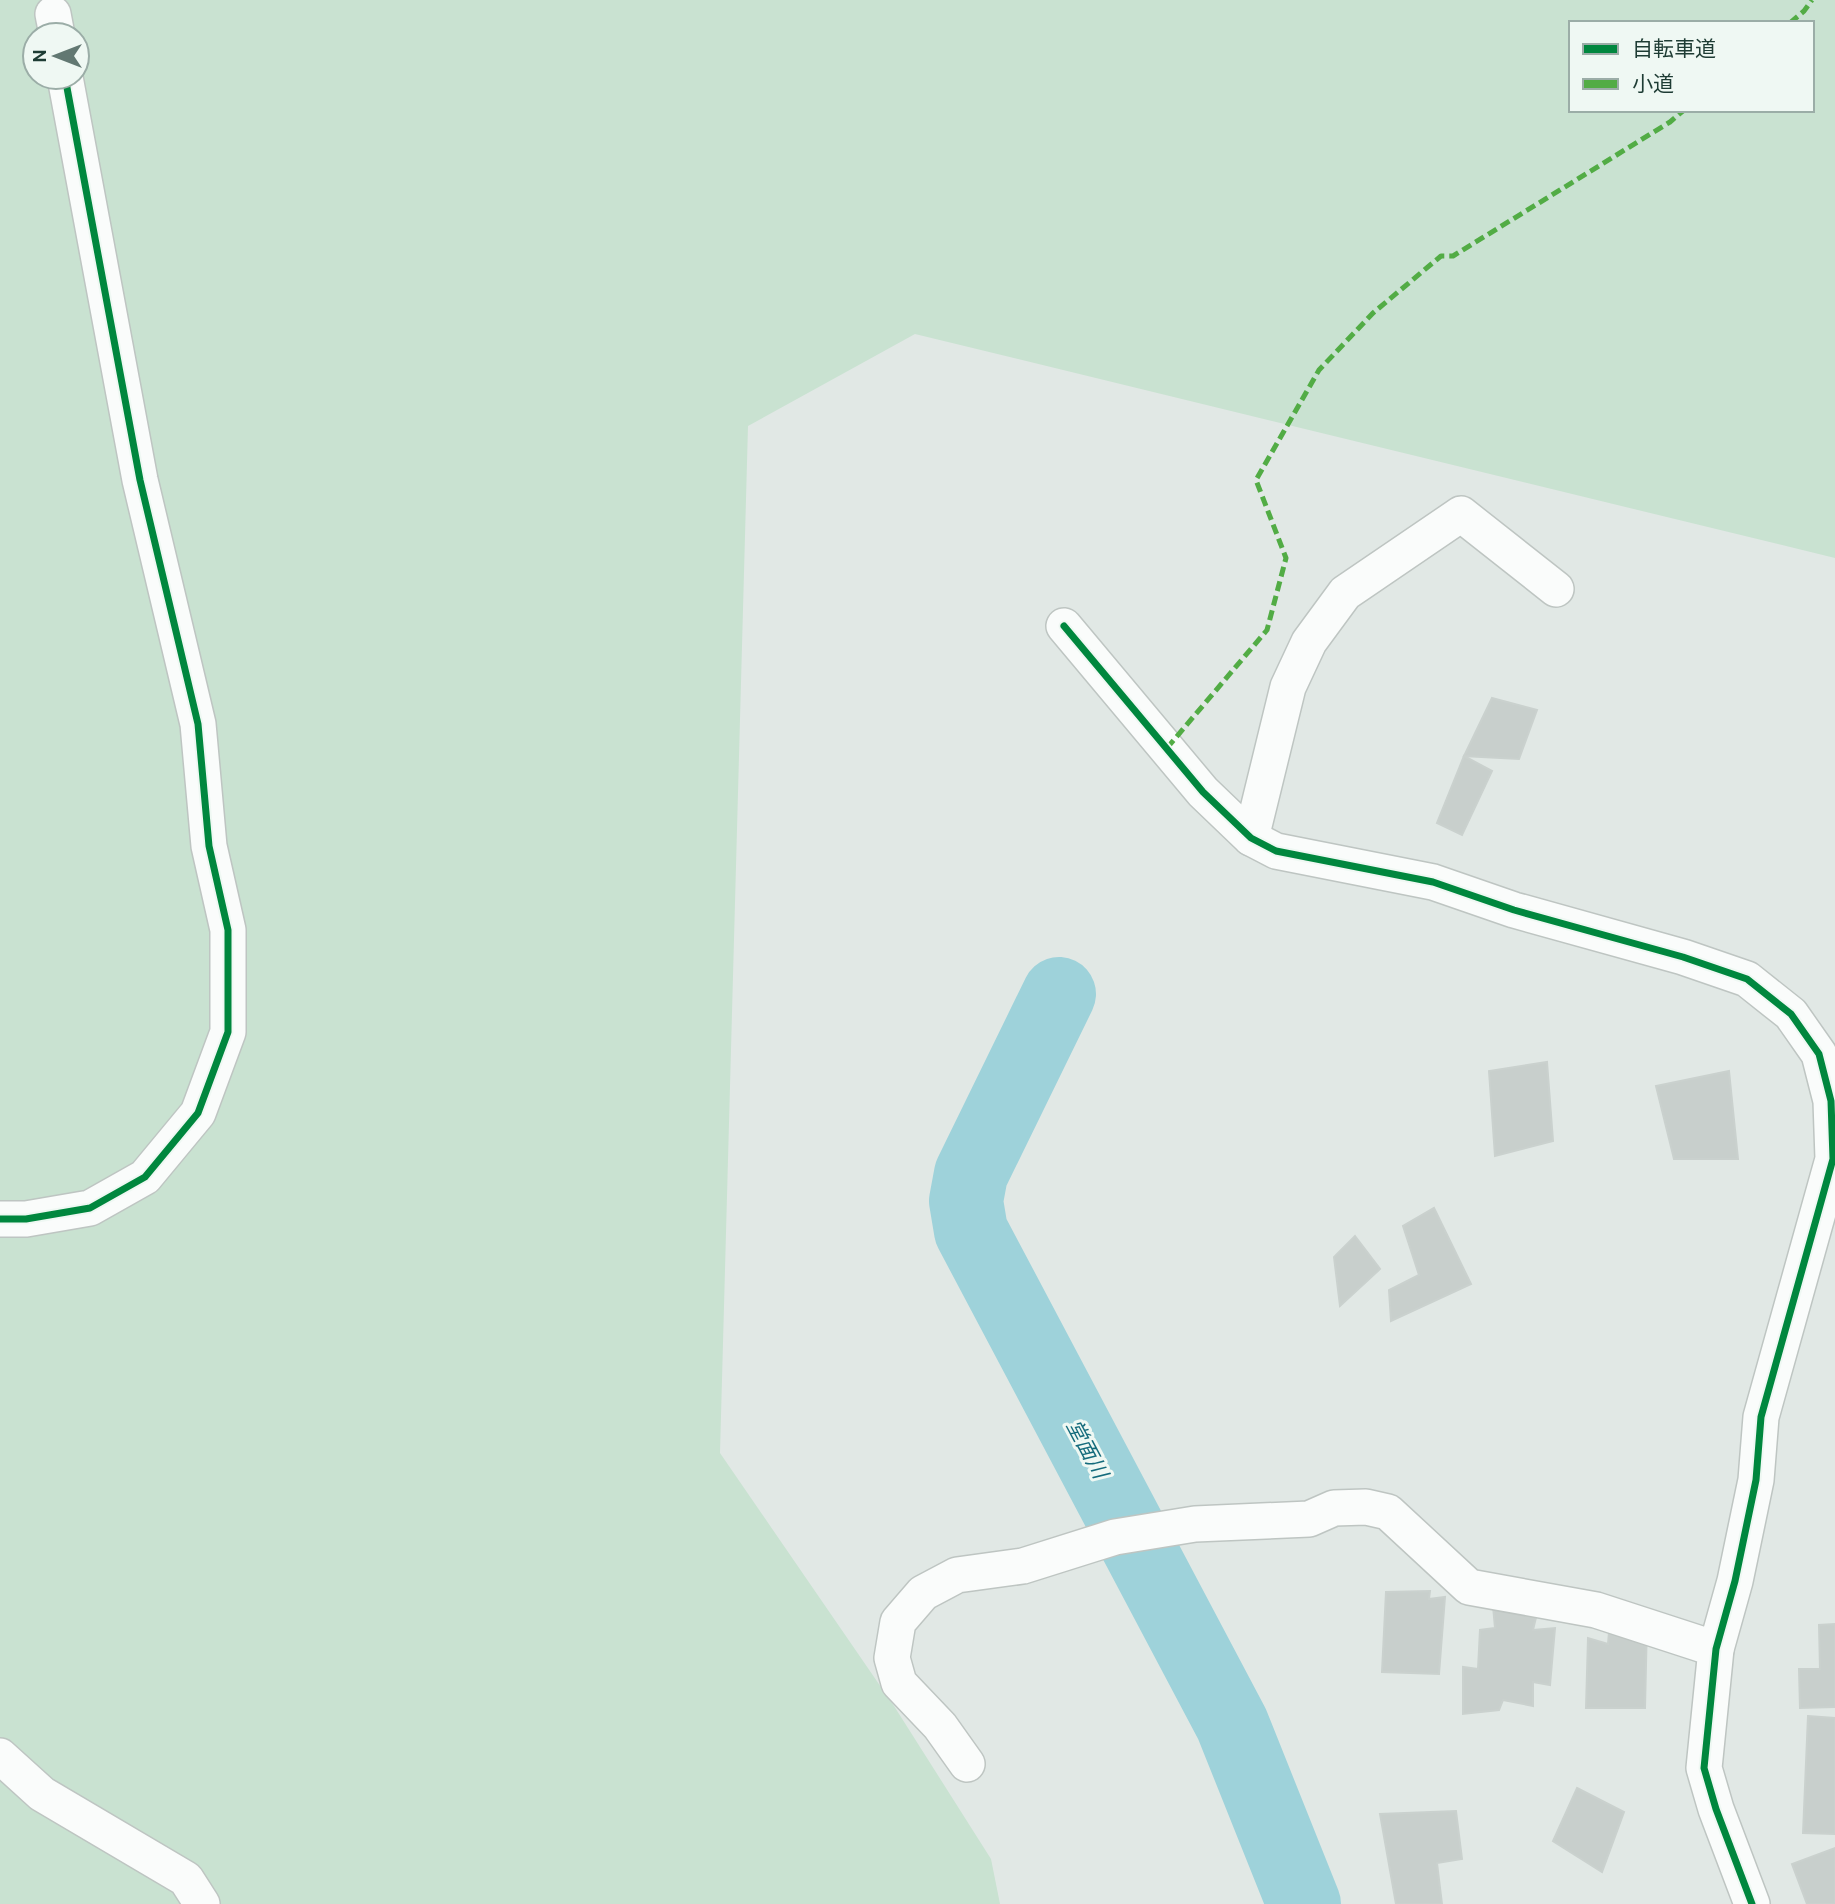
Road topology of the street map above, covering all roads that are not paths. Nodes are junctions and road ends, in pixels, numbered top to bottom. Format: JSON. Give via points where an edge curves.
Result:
{"nodes":[{"id":1,"x":68,"y":91,"type":"edge"},
{"id":2,"x":1556,"y":589,"type":"dead end"},
{"id":3,"x":1064,"y":626,"type":"dead end"},
{"id":4,"x":1251,"y":838,"type":"junction"},
{"id":5,"x":0,"y":1219,"type":"edge"},
{"id":6,"x":1716,"y":1649,"type":"junction"},
{"id":7,"x":0,"y":1756,"type":"edge"},
{"id":8,"x":967,"y":1764,"type":"dead end"},
{"id":9,"x":202,"y":1904,"type":"edge"},
{"id":10,"x":1752,"y":1904,"type":"edge"}],
"edges":[{"from":1,"to":5,"type":"street","via":[[140,480],[198,724],[209,846],[228,930],[228,1032],[198,1113],[145,1177],[90,1208]]},
{"from":2,"to":4,"type":"street","via":[[1461,514],[1345,593],[1309,642],[1289,687]]},
{"from":3,"to":4,"type":"street","via":[[1203,792]]},
{"from":4,"to":6,"type":"street","via":[[1276,851],[1433,882],[1747,979],[1791,1014],[1819,1054],[1831,1101],[1833,1159],[1761,1417],[1756,1479]]},
{"from":6,"to":8,"type":"street","via":[[1596,1611],[1469,1587],[1388,1512],[1334,1508],[1309,1519],[1195,1524],[1115,1537],[1023,1566],[957,1575],[923,1593],[898,1622],[892,1658],[899,1683],[940,1726]]},
{"from":6,"to":10,"type":"street","via":[[1704,1768]]},
{"from":7,"to":9,"type":"street","via":[[42,1794],[187,1879]]}]}
